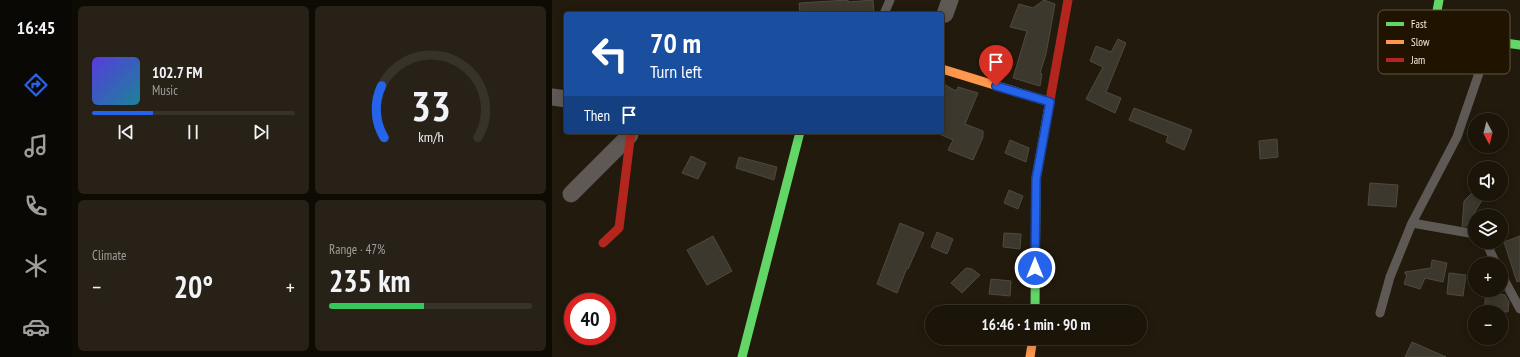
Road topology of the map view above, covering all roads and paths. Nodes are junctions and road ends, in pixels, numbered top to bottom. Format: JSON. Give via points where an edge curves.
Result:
{"nodes":[{"id":1,"x":890,"y":0,"type":"edge"},
{"id":2,"x":1068,"y":0,"type":"edge"},
{"id":3,"x":1439,"y":0,"type":"edge"},
{"id":4,"x":1437,"y":10,"type":"edge"},
{"id":5,"x":885,"y":12,"type":"edge"},
{"id":6,"x":1510,"y":43,"type":"edge"},
{"id":7,"x":1520,"y":45,"type":"edge"},
{"id":8,"x":944,"y":70,"type":"edge"},
{"id":9,"x":1478,"y":74,"type":"edge"},
{"id":10,"x":552,"y":97,"type":"edge"},
{"id":11,"x":564,"y":99,"type":"edge"},
{"id":12,"x":1050,"y":102,"type":"junction"},
{"id":13,"x":630,"y":134,"type":"edge"},
{"id":14,"x":800,"y":134,"type":"edge"},
{"id":15,"x":571,"y":194,"type":"dead end"},
{"id":16,"x":1412,"y":223,"type":"junction"},
{"id":17,"x":1468,"y":233,"type":"edge"},
{"id":18,"x":603,"y":243,"type":"dead end"},
{"id":19,"x":1508,"y":287,"type":"edge"},
{"id":20,"x":1035,"y":305,"type":"edge"},
{"id":21,"x":1520,"y":308,"type":"edge"},
{"id":22,"x":1380,"y":313,"type":"dead end"},
{"id":23,"x":1032,"y":345,"type":"edge"},
{"id":24,"x":742,"y":357,"type":"edge"},
{"id":25,"x":1030,"y":357,"type":"edge"}],
"edges":[{"from":1,"to":5,"type":"lane"},
{"from":2,"to":12,"type":"street"},
{"from":3,"to":4,"type":"street"},
{"from":6,"to":7,"type":"street"},
{"from":8,"to":12,"type":"street"},
{"from":9,"to":16,"type":"lane","via":[[1457,137]]},
{"from":10,"to":11,"type":"street"},
{"from":12,"to":20,"type":"street","via":[[1036,179]]},
{"from":13,"to":15,"type":"street"},
{"from":13,"to":18,"type":"street","via":[[619,228]]},
{"from":14,"to":24,"type":"street"},
{"from":16,"to":17,"type":"lane"},
{"from":16,"to":22,"type":"lane","via":[[1390,277]]},
{"from":19,"to":21,"type":"lane"},
{"from":23,"to":25,"type":"street"}]}
